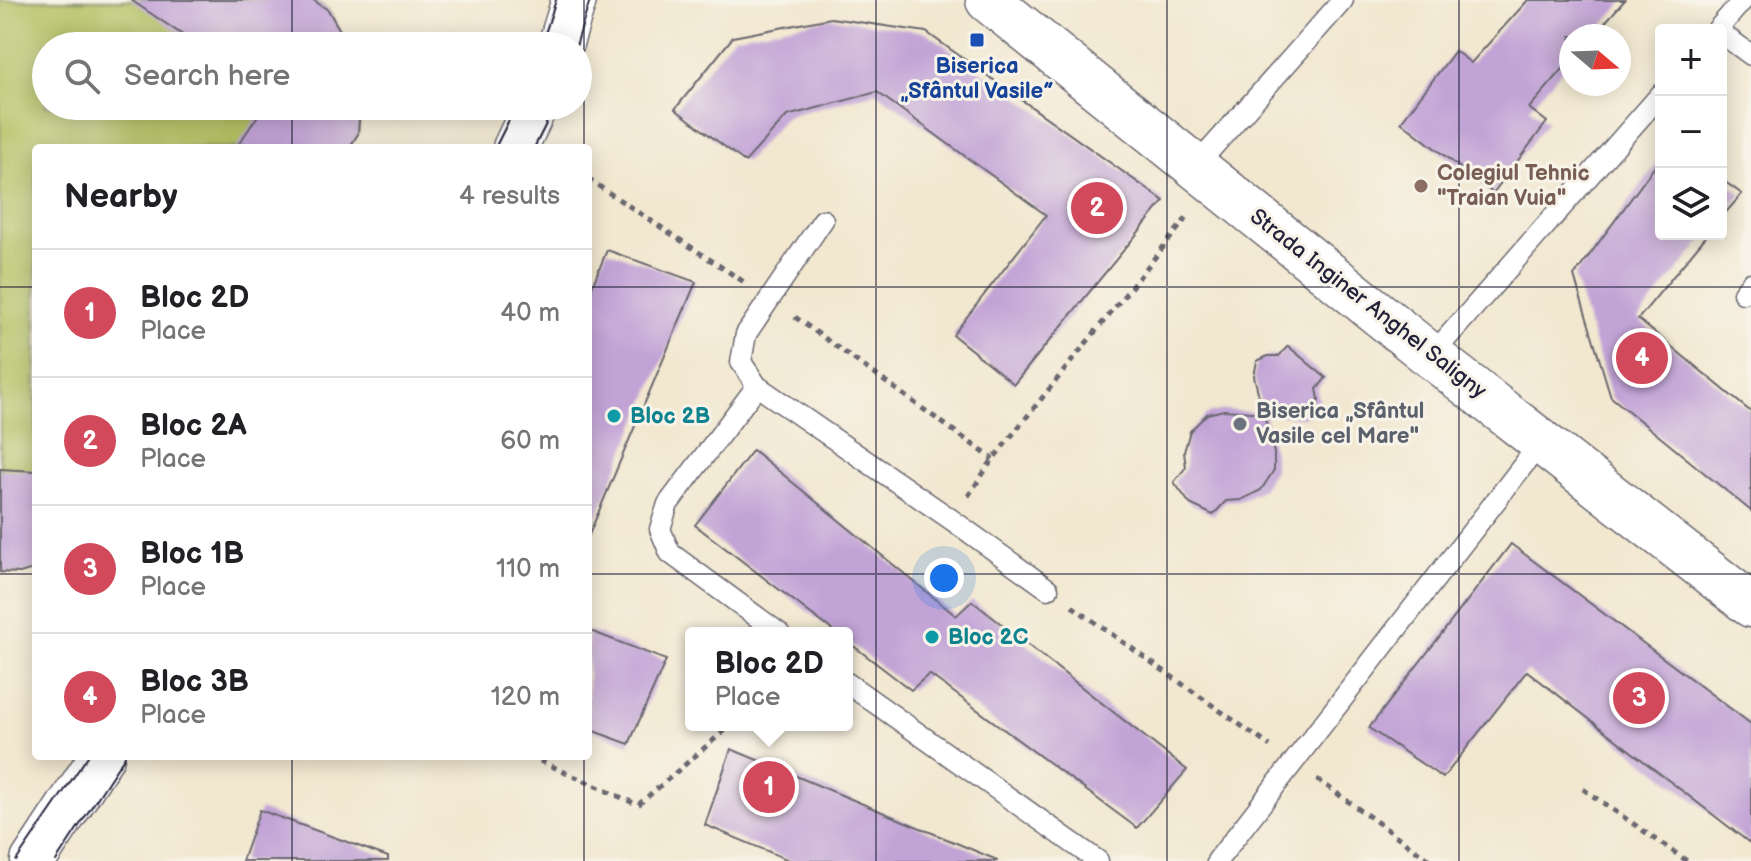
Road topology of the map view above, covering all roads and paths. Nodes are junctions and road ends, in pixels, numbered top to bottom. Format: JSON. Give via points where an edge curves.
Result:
{"nodes":[{"id":1,"x":574,"y":0,"type":"edge"},
{"id":2,"x":988,"y":0,"type":"edge"},
{"id":3,"x":1343,"y":0,"type":"edge"},
{"id":4,"x":1743,"y":0,"type":"edge"},
{"id":5,"x":1725,"y":24,"type":"edge"},
{"id":6,"x":564,"y":32,"type":"edge"},
{"id":7,"x":1727,"y":38,"type":"edge"},
{"id":8,"x":1751,"y":55,"type":"edge"},
{"id":9,"x":1659,"y":96,"type":"edge"},
{"id":10,"x":528,"y":120,"type":"edge"},
{"id":11,"x":517,"y":144,"type":"edge"},
{"id":12,"x":1205,"y":175,"type":"junction"},
{"id":13,"x":823,"y":220,"type":"dead end"},
{"id":14,"x":1431,"y":356,"type":"junction"},
{"id":15,"x":757,"y":386,"type":"junction"},
{"id":16,"x":1542,"y":441,"type":"junction"},
{"id":17,"x":952,"y":520,"type":"junction"},
{"id":18,"x":1048,"y":589,"type":"joint"},
{"id":19,"x":1751,"y":605,"type":"edge"},
{"id":20,"x":771,"y":627,"type":"edge"},
{"id":21,"x":853,"y":687,"type":"edge"},
{"id":22,"x":724,"y":731,"type":"edge"},
{"id":23,"x":99,"y":760,"type":"edge"},
{"id":24,"x":538,"y":760,"type":"edge"},
{"id":25,"x":1294,"y":763,"type":"junction"},
{"id":26,"x":1583,"y":789,"type":"dead end"},
{"id":27,"x":33,"y":861,"type":"edge"},
{"id":28,"x":1098,"y":861,"type":"edge"},
{"id":29,"x":1217,"y":861,"type":"edge"},
{"id":30,"x":1431,"y":861,"type":"edge"},
{"id":31,"x":1687,"y":861,"type":"edge"}],
"edges":[{"from":1,"to":6,"type":"street"},
{"from":2,"to":12,"type":"street","name":"Strada Inginer Anghel Saligny"},
{"from":3,"to":12,"type":"lane"},
{"from":4,"to":5,"type":"lane"},
{"from":7,"to":8,"type":"lane"},
{"from":9,"to":14,"type":"lane"},
{"from":10,"to":11,"type":"street"},
{"from":12,"to":14,"type":"street","name":"Strada Inginer Anghel Saligny"},
{"from":12,"to":17,"type":"path"},
{"from":13,"to":15,"type":"lane","via":[[746,334],[741,362]]},
{"from":14,"to":16,"type":"street","name":"Strada Inginer Anghel Saligny"},
{"from":15,"to":17,"type":"lane"},
{"from":15,"to":20,"type":"lane","via":[[668,504],[660,529],[670,553]]},
{"from":16,"to":19,"type":"street","name":"Strada Inginer Anghel Saligny"},
{"from":16,"to":25,"type":"lane"},
{"from":17,"to":18,"type":"lane"},
{"from":18,"to":25,"type":"path"},
{"from":21,"to":28,"type":"lane"},
{"from":22,"to":24,"type":"path","via":[[638,805]]},
{"from":23,"to":27,"type":"street"},
{"from":25,"to":29,"type":"lane"},
{"from":25,"to":30,"type":"path"},
{"from":26,"to":31,"type":"path"}]}
